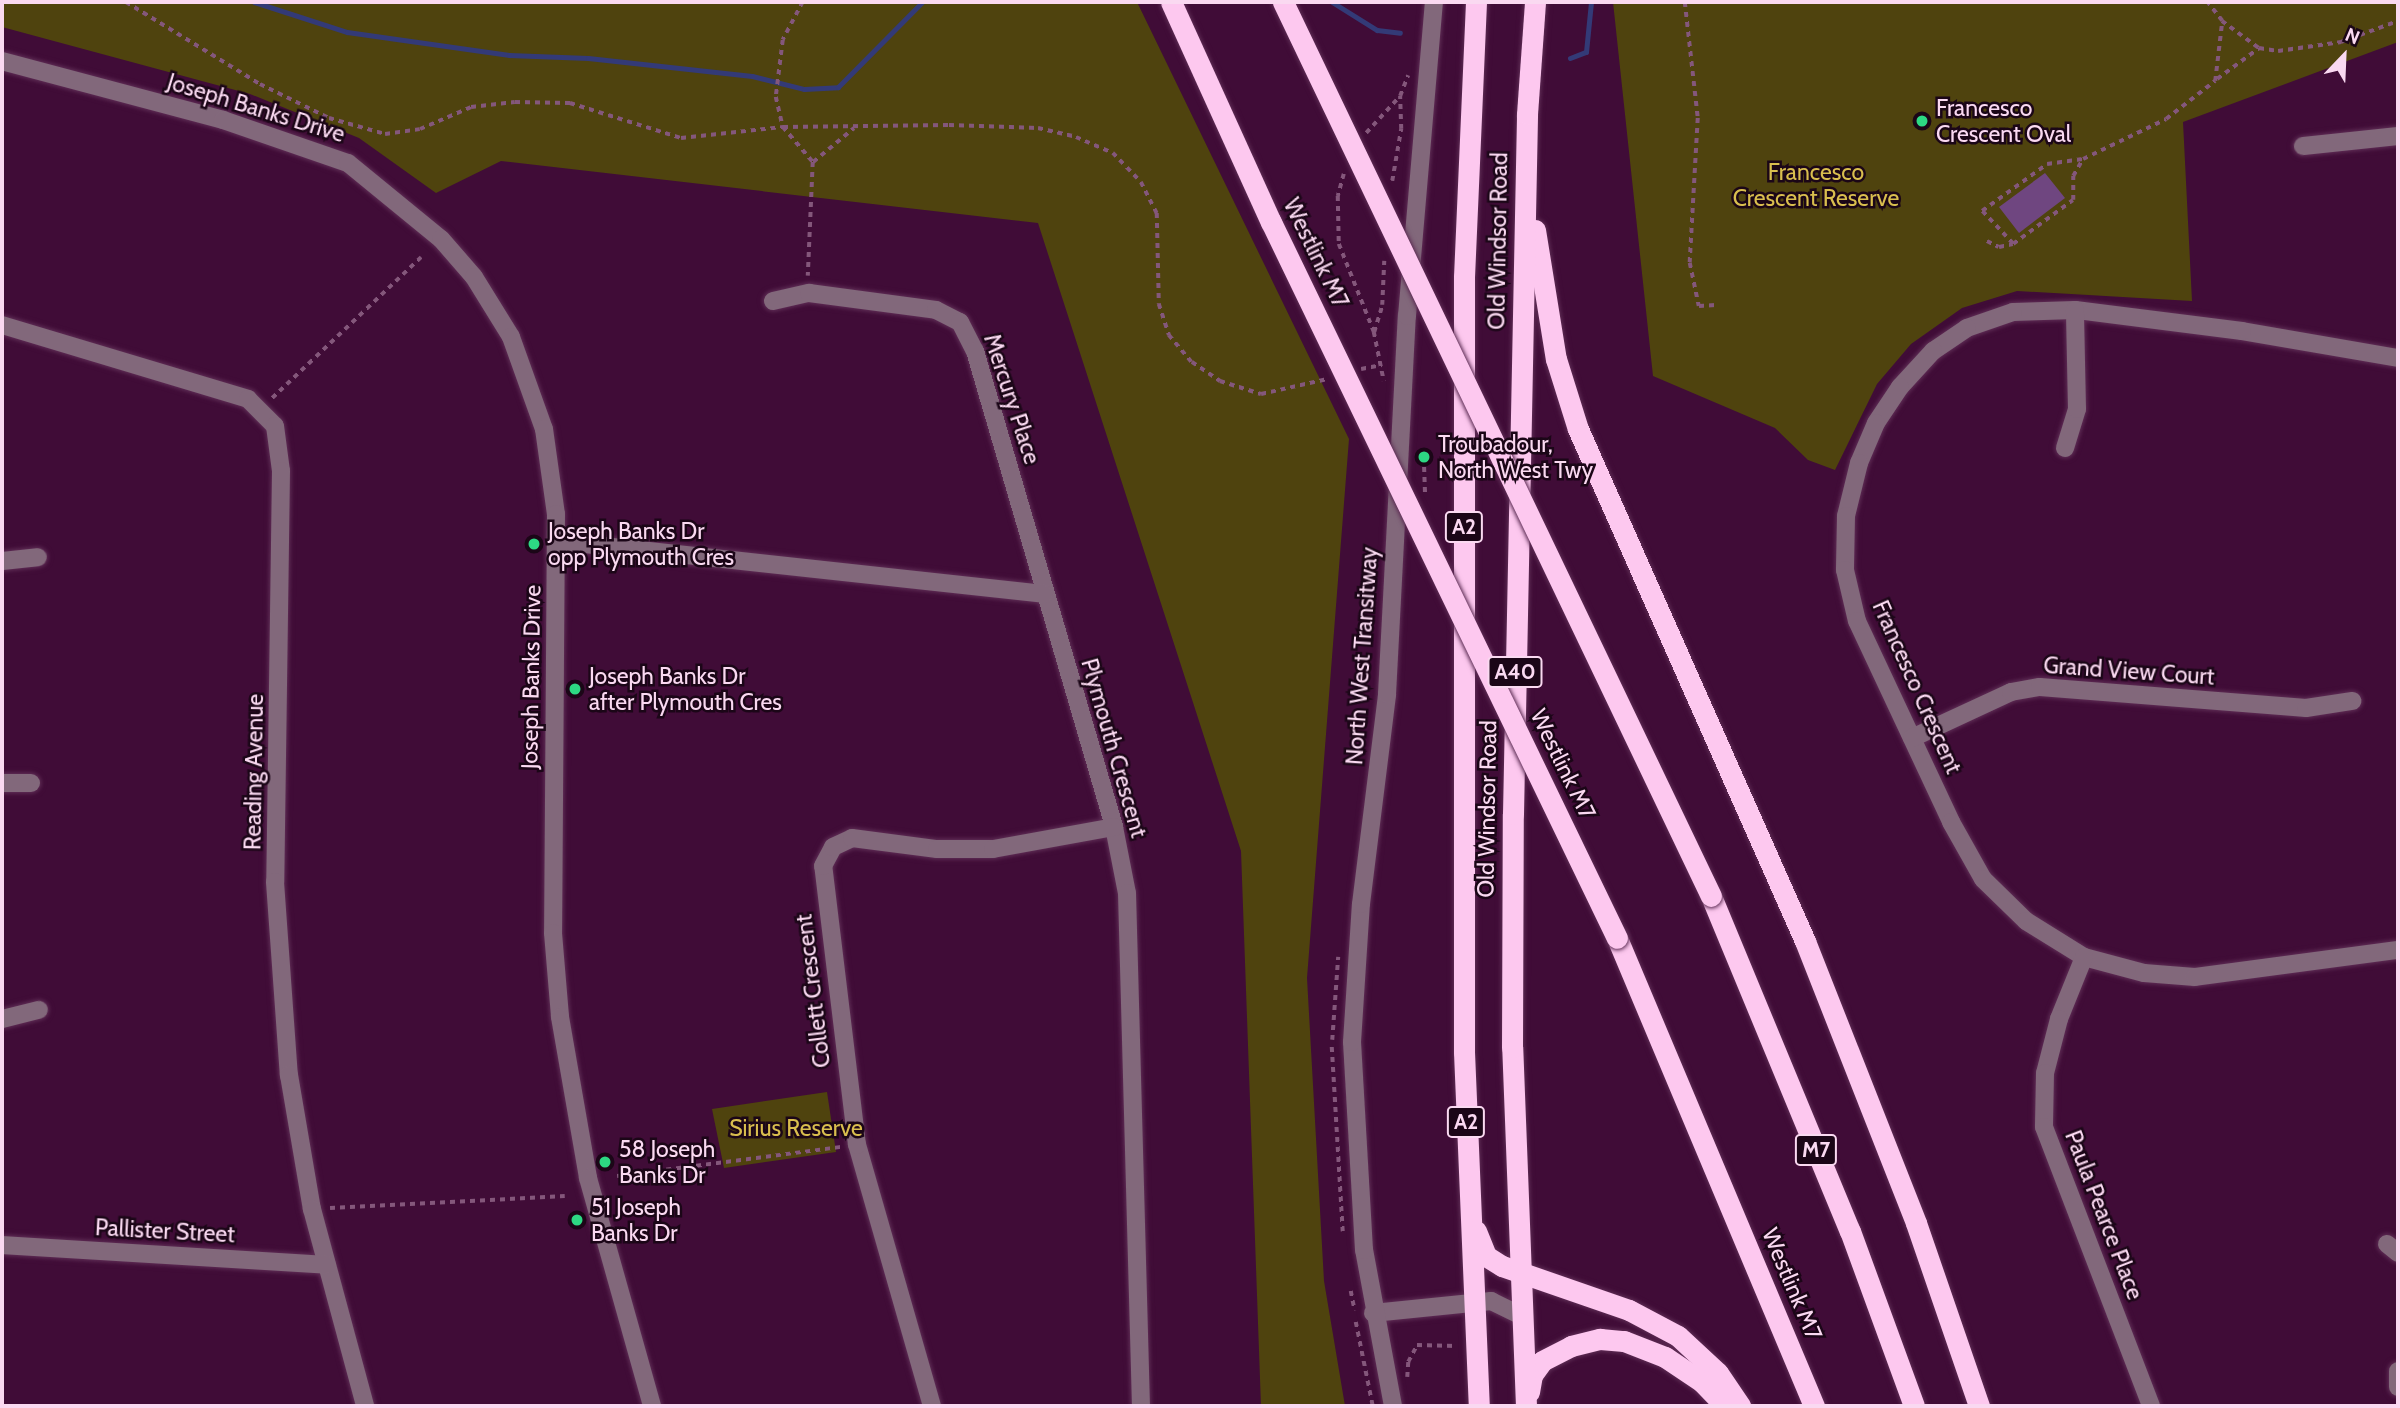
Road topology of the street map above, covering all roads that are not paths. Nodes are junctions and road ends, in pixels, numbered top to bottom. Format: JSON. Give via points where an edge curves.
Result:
{"nodes":[{"id":1,"x":1171,"y":2,"type":"edge"},
{"id":2,"x":1283,"y":2,"type":"edge"},
{"id":3,"x":1434,"y":2,"type":"edge"},
{"id":4,"x":1476,"y":2,"type":"edge"},
{"id":5,"x":1535,"y":2,"type":"edge"},
{"id":6,"x":2,"y":61,"type":"edge"},
{"id":7,"x":1527,"y":114,"type":"junction"},
{"id":8,"x":2398,"y":136,"type":"edge"},
{"id":9,"x":2303,"y":146,"type":"dead end"},
{"id":10,"x":773,"y":301,"type":"dead end"},
{"id":11,"x":2075,"y":310,"type":"junction"},
{"id":12,"x":2,"y":325,"type":"edge"},
{"id":13,"x":2398,"y":358,"type":"edge"},
{"id":14,"x":2065,"y":448,"type":"dead end"},
{"id":15,"x":557,"y":541,"type":"junction"},
{"id":16,"x":38,"y":557,"type":"dead end"},
{"id":17,"x":2,"y":561,"type":"edge"},
{"id":18,"x":1044,"y":594,"type":"junction"},
{"id":19,"x":2352,"y":701,"type":"dead end"},
{"id":20,"x":1912,"y":738,"type":"junction"},
{"id":21,"x":2,"y":783,"type":"edge"},
{"id":22,"x":31,"y":783,"type":"dead end"},
{"id":23,"x":1114,"y":827,"type":"junction"},
{"id":24,"x":2398,"y":950,"type":"edge"},
{"id":25,"x":2084,"y":957,"type":"junction"},
{"id":26,"x":39,"y":1010,"type":"dead end"},
{"id":27,"x":2,"y":1019,"type":"edge"},
{"id":28,"x":1469,"y":1192,"type":"junction"},
{"id":29,"x":2,"y":1245,"type":"edge"},
{"id":30,"x":326,"y":1265,"type":"junction"},
{"id":31,"x":1520,"y":1275,"type":"junction"},
{"id":32,"x":1474,"y":1304,"type":"junction"},
{"id":33,"x":1373,"y":1313,"type":"junction"},
{"id":34,"x":1520,"y":1315,"type":"junction"},
{"id":35,"x":2398,"y":1371,"type":"edge"},
{"id":36,"x":2398,"y":1387,"type":"edge"},
{"id":37,"x":365,"y":1406,"type":"edge"},
{"id":38,"x":652,"y":1406,"type":"edge"},
{"id":39,"x":932,"y":1406,"type":"edge"},
{"id":40,"x":1141,"y":1406,"type":"edge"},
{"id":41,"x":1393,"y":1406,"type":"edge"},
{"id":42,"x":1479,"y":1406,"type":"edge"},
{"id":43,"x":1526,"y":1406,"type":"edge"},
{"id":44,"x":1725,"y":1406,"type":"edge"},
{"id":45,"x":1740,"y":1406,"type":"edge"},
{"id":46,"x":1814,"y":1406,"type":"edge"},
{"id":47,"x":1914,"y":1406,"type":"edge"},
{"id":48,"x":1979,"y":1406,"type":"edge"},
{"id":49,"x":2151,"y":1406,"type":"edge"}],
"edges":[{"from":1,"to":46,"type":"highway","name":"Westlink M7","bridge":true,"via":[[1272,222],[1617,937]]},
{"from":2,"to":47,"type":"highway","number":"M7","bridge":true,"via":[[1711,896],[1850,1231]]},
{"from":3,"to":33,"type":"street","name":"North West Transitway","via":[[1408,303],[1387,694],[1362,904],[1353,1030],[1357,1188]]},
{"from":4,"to":28,"type":"highway","name":"Old Windsor Road","number":"A2","via":[[1464,291],[1464,1052]]},
{"from":5,"to":7,"type":"highway","name":"Old Windsor Road"},
{"from":6,"to":15,"type":"street","name":"Joseph Banks Drive","via":[[223,120],[348,163],[418,217],[474,277],[510,337],[544,429]]},
{"from":7,"to":31,"type":"highway","name":"Old Windsor Road","number":"A40","via":[[1513,814],[1512,1047]]},
{"from":7,"to":48,"type":"highway","via":[[1543,298],[1578,429],[1805,941],[1916,1223]]},
{"from":8,"to":9,"type":"street"},
{"from":10,"to":18,"type":"street","name":"Mercury Place","via":[[809,293],[936,310],[960,322],[975,351]]},
{"from":11,"to":13,"type":"street","name":"Francesco Crescent","via":[[2242,331]]},
{"from":11,"to":14,"type":"street","via":[[2077,409]]},
{"from":11,"to":20,"type":"street","name":"Francesco Crescent","via":[[2013,312],[1967,328],[1933,351],[1900,387],[1859,463],[1846,516],[1844,570],[1857,621]]},
{"from":12,"to":30,"type":"street","name":"Reading Avenue","via":[[239,396],[275,426],[280,443],[275,882],[289,1075]]},
{"from":15,"to":18,"type":"street"},
{"from":15,"to":38,"type":"street","name":"Joseph Banks Drive","via":[[553,933],[559,1005],[588,1178]]},
{"from":16,"to":17,"type":"street"},
{"from":18,"to":23,"type":"street","name":"Plymouth Crescent"},
{"from":19,"to":20,"type":"street","name":"Grand View Court","via":[[2306,708],[2040,687],[2011,692]]},
{"from":20,"to":25,"type":"street","name":"Francesco Crescent","via":[[1983,879],[2026,921]]},
{"from":21,"to":22,"type":"street"},
{"from":23,"to":39,"type":"street","name":"Collett Crescent","via":[[993,849],[937,849],[852,838],[833,847],[823,866],[857,1145]]},
{"from":23,"to":40,"type":"street","name":"Plymouth Crescent","via":[[1127,893]]},
{"from":24,"to":25,"type":"street","name":"Francesco Crescent","via":[[2195,977],[2144,973]]},
{"from":25,"to":49,"type":"street","name":"Paula Pearce Place","via":[[2059,1019],[2045,1073],[2044,1127]]},
{"from":26,"to":27,"type":"street"},
{"from":28,"to":31,"type":"highway","via":[[1479,1244],[1486,1256]]},
{"from":28,"to":32,"type":"highway","name":"Old Windsor Road","number":"A2"},
{"from":29,"to":30,"type":"street","name":"Pallister Street"},
{"from":30,"to":37,"type":"street","name":"Reading Avenue"},
{"from":31,"to":34,"type":"highway","name":"Old Windsor Road","number":"A40"},
{"from":31,"to":45,"type":"highway","via":[[1604,1301],[1661,1326],[1699,1353]]},
{"from":32,"to":33,"type":"street"},
{"from":32,"to":34,"type":"street","via":[[1491,1301]]},
{"from":32,"to":42,"type":"highway","name":"Old Windsor Road","number":"A2"},
{"from":33,"to":41,"type":"street","name":"North West Transitway"},
{"from":34,"to":43,"type":"highway","name":"Old Windsor Road","number":"A40"},
{"from":35,"to":36,"type":"street"},
{"from":43,"to":44,"type":"highway","via":[[1532,1375],[1542,1361],[1571,1346],[1600,1339],[1624,1341],[1665,1357],[1702,1382]]}]}
